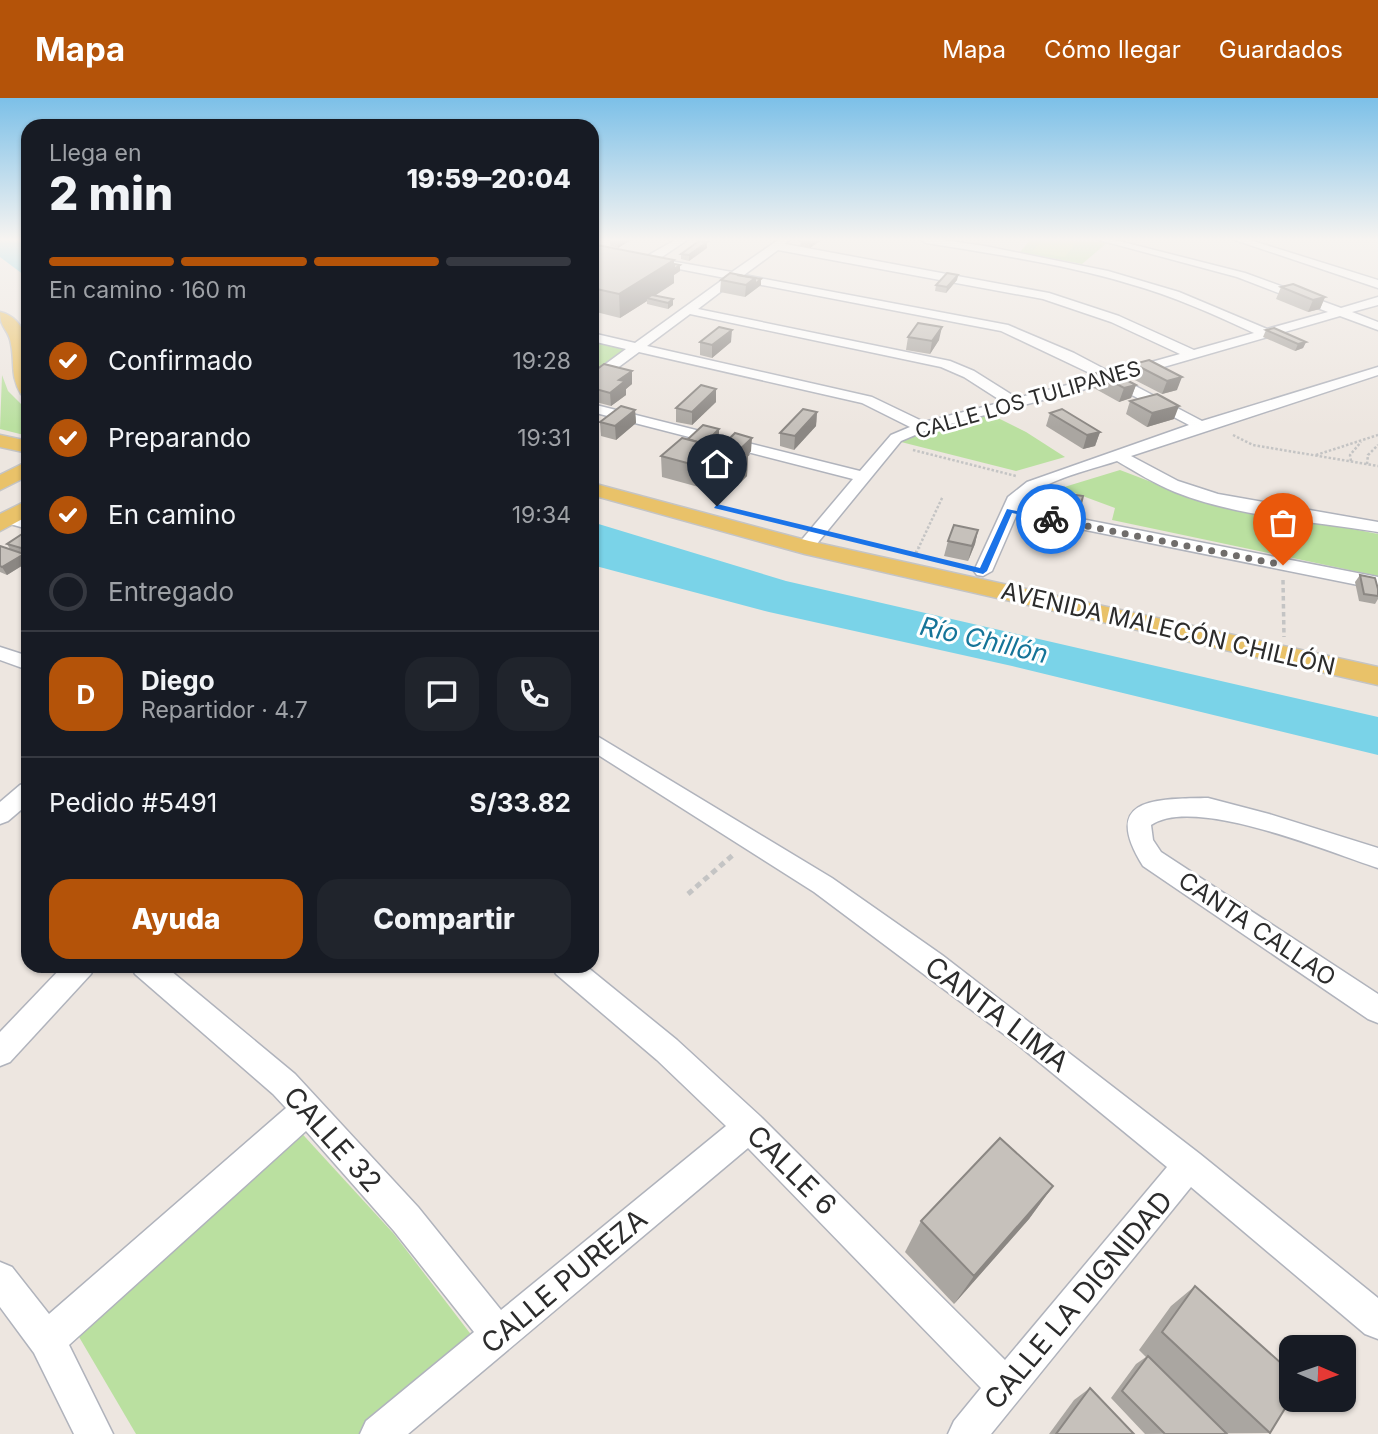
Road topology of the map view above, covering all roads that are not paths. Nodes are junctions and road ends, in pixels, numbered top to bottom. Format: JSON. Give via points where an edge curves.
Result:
{"nodes":[{"id":1,"x":696,"y":302,"type":"edge"},
{"id":2,"x":869,"y":302,"type":"edge"},
{"id":3,"x":1064,"y":302,"type":"edge"},
{"id":4,"x":1192,"y":302,"type":"edge"},
{"id":5,"x":1313,"y":302,"type":"edge"},
{"id":6,"x":1373,"y":302,"type":"edge"},
{"id":7,"x":686,"y":310,"type":"junction"},
{"id":8,"x":1340,"y":312,"type":"junction"},
{"id":9,"x":0,"y":317,"type":"edge"},
{"id":10,"x":1378,"y":326,"type":"edge"},
{"id":11,"x":1265,"y":333,"type":"junction"},
{"id":12,"x":0,"y":336,"type":"edge"},
{"id":13,"x":599,"y":339,"type":"edge"},
{"id":14,"x":636,"y":347,"type":"junction"},
{"id":15,"x":1192,"y":354,"type":"junction"},
{"id":16,"x":4,"y":356,"type":"dead end"},
{"id":17,"x":1378,"y":370,"type":"edge"},
{"id":18,"x":21,"y":375,"type":"edge"},
{"id":19,"x":599,"y":375,"type":"edge"},
{"id":20,"x":1110,"y":377,"type":"junction"},
{"id":21,"x":1015,"y":403,"type":"junction"},
{"id":22,"x":599,"y":410,"type":"edge"},
{"id":23,"x":1206,"y":425,"type":"junction"},
{"id":24,"x":922,"y":427,"type":"junction"},
{"id":25,"x":0,"y":441,"type":"edge"},
{"id":26,"x":21,"y":446,"type":"edge"},
{"id":27,"x":1119,"y":455,"type":"junction"},
{"id":28,"x":21,"y":471,"type":"edge"},
{"id":29,"x":599,"y":475,"type":"edge"},
{"id":30,"x":864,"y":477,"type":"junction"},
{"id":31,"x":0,"y":484,"type":"edge"},
{"id":32,"x":599,"y":491,"type":"edge"},
{"id":33,"x":21,"y":497,"type":"edge"},
{"id":34,"x":1010,"y":510,"type":"junction"},
{"id":35,"x":11,"y":515,"type":"edge"},
{"id":36,"x":1378,"y":527,"type":"edge"},
{"id":37,"x":811,"y":540,"type":"junction"},
{"id":38,"x":983,"y":571,"type":"junction"},
{"id":39,"x":1378,"y":583,"type":"edge"},
{"id":40,"x":0,"y":653,"type":"edge"},
{"id":41,"x":1378,"y":658,"type":"edge"},
{"id":42,"x":21,"y":660,"type":"edge"},
{"id":43,"x":1378,"y":676,"type":"edge"},
{"id":44,"x":599,"y":745,"type":"edge"},
{"id":45,"x":21,"y":797,"type":"edge"},
{"id":46,"x":0,"y":815,"type":"edge"},
{"id":47,"x":1378,"y":859,"type":"edge"},
{"id":48,"x":74,"y":973,"type":"edge"},
{"id":49,"x":153,"y":973,"type":"edge"},
{"id":50,"x":574,"y":973,"type":"edge"},
{"id":51,"x":1378,"y":1010,"type":"edge"},
{"id":52,"x":0,"y":1052,"type":"edge"},
{"id":53,"x":307,"y":1110,"type":"junction"},
{"id":54,"x":749,"y":1127,"type":"junction"},
{"id":55,"x":1189,"y":1165,"type":"junction"},
{"id":56,"x":0,"y":1279,"type":"edge"},
{"id":57,"x":1378,"y":1321,"type":"edge"},
{"id":58,"x":499,"y":1335,"type":"junction"},
{"id":59,"x":47,"y":1340,"type":"junction"},
{"id":60,"x":1006,"y":1387,"type":"junction"},
{"id":61,"x":94,"y":1434,"type":"edge"},
{"id":62,"x":379,"y":1434,"type":"edge"},
{"id":63,"x":967,"y":1434,"type":"edge"}],
"edges":[{"from":1,"to":7,"type":"street"},
{"from":2,"to":20,"type":"street","via":[[1004,328]]},
{"from":3,"to":15,"type":"street","via":[[1115,319]]},
{"from":4,"to":11,"type":"street"},
{"from":5,"to":8,"type":"street"},
{"from":6,"to":8,"type":"street","name":"CALLE LOS TULIPANES"},
{"from":7,"to":14,"type":"street"},
{"from":7,"to":21,"type":"street","via":[[945,364]]},
{"from":8,"to":10,"type":"street"},
{"from":8,"to":11,"type":"street","name":"CALLE LOS TULIPANES"},
{"from":9,"to":18,"type":"main road","via":[[20,341]]},
{"from":11,"to":15,"type":"street","name":"CALLE LOS TULIPANES"},
{"from":12,"to":16,"type":"main road","via":[[7,344]]},
{"from":13,"to":14,"type":"street"},
{"from":14,"to":19,"type":"street"},
{"from":14,"to":24,"type":"street","via":[[867,400]]},
{"from":15,"to":20,"type":"street","name":"CALLE LOS TULIPANES"},
{"from":17,"to":23,"type":"street"},
{"from":20,"to":21,"type":"street","name":"CALLE LOS TULIPANES"},
{"from":20,"to":23,"type":"street"},
{"from":21,"to":24,"type":"street","name":"CALLE LOS TULIPANES"},
{"from":22,"to":30,"type":"street"},
{"from":23,"to":27,"type":"street"},
{"from":24,"to":30,"type":"street","name":"CALLE LOS TULIPANES","via":[[896,438]]},
{"from":25,"to":26,"type":"main road"},
{"from":27,"to":34,"type":"street","via":[[1040,482],[1016,497]]},
{"from":27,"to":36,"type":"street","via":[[1190,492]]},
{"from":28,"to":31,"type":"main road"},
{"from":29,"to":37,"type":"main road","name":"AVENIDA MALECÓN CHILLÓN"},
{"from":30,"to":37,"type":"street","name":"CALLE LOS TULIPANES"},
{"from":32,"to":37,"type":"main road","name":"AVENIDA MALECÓN CHILLÓN"},
{"from":33,"to":35,"type":"main road"},
{"from":34,"to":38,"type":"street"},
{"from":34,"to":39,"type":"street"},
{"from":37,"to":38,"type":"main road","name":"AVENIDA MALECÓN CHILLÓN","via":[[915,555]]},
{"from":37,"to":43,"type":"main road","name":"AVENIDA MALECÓN CHILLÓN"},
{"from":38,"to":41,"type":"main road","name":"AVENIDA MALECÓN CHILLÓN"},
{"from":40,"to":42,"type":"street"},
{"from":44,"to":55,"type":"street","name":"CANTA LIMA","via":[[823,885],[1027,1035]]},
{"from":45,"to":46,"type":"street"},
{"from":47,"to":51,"type":"street","name":"CANTA CALLAO","via":[[1208,807],[1158,808],[1139,821],[1141,842],[1152,859]]},
{"from":48,"to":52,"type":"street"},
{"from":49,"to":53,"type":"street","name":"CALLE 32","via":[[284,1084]]},
{"from":50,"to":54,"type":"street","name":"CALLE 6","via":[[667,1050]]},
{"from":53,"to":58,"type":"street","name":"CALLE 32","via":[[406,1219]]},
{"from":53,"to":59,"type":"street"},
{"from":54,"to":58,"type":"street","name":"CALLE PUREZA"},
{"from":54,"to":60,"type":"street","name":"CALLE 6"},
{"from":55,"to":57,"type":"street","name":"CANTA LIMA"},
{"from":55,"to":60,"type":"street","name":"CALLE LA DIGNIDAD"},
{"from":56,"to":59,"type":"street"},
{"from":58,"to":62,"type":"street","name":"CALLE PUREZA"},
{"from":59,"to":61,"type":"street"},
{"from":60,"to":63,"type":"street","name":"CALLE LA DIGNIDAD"}]}
